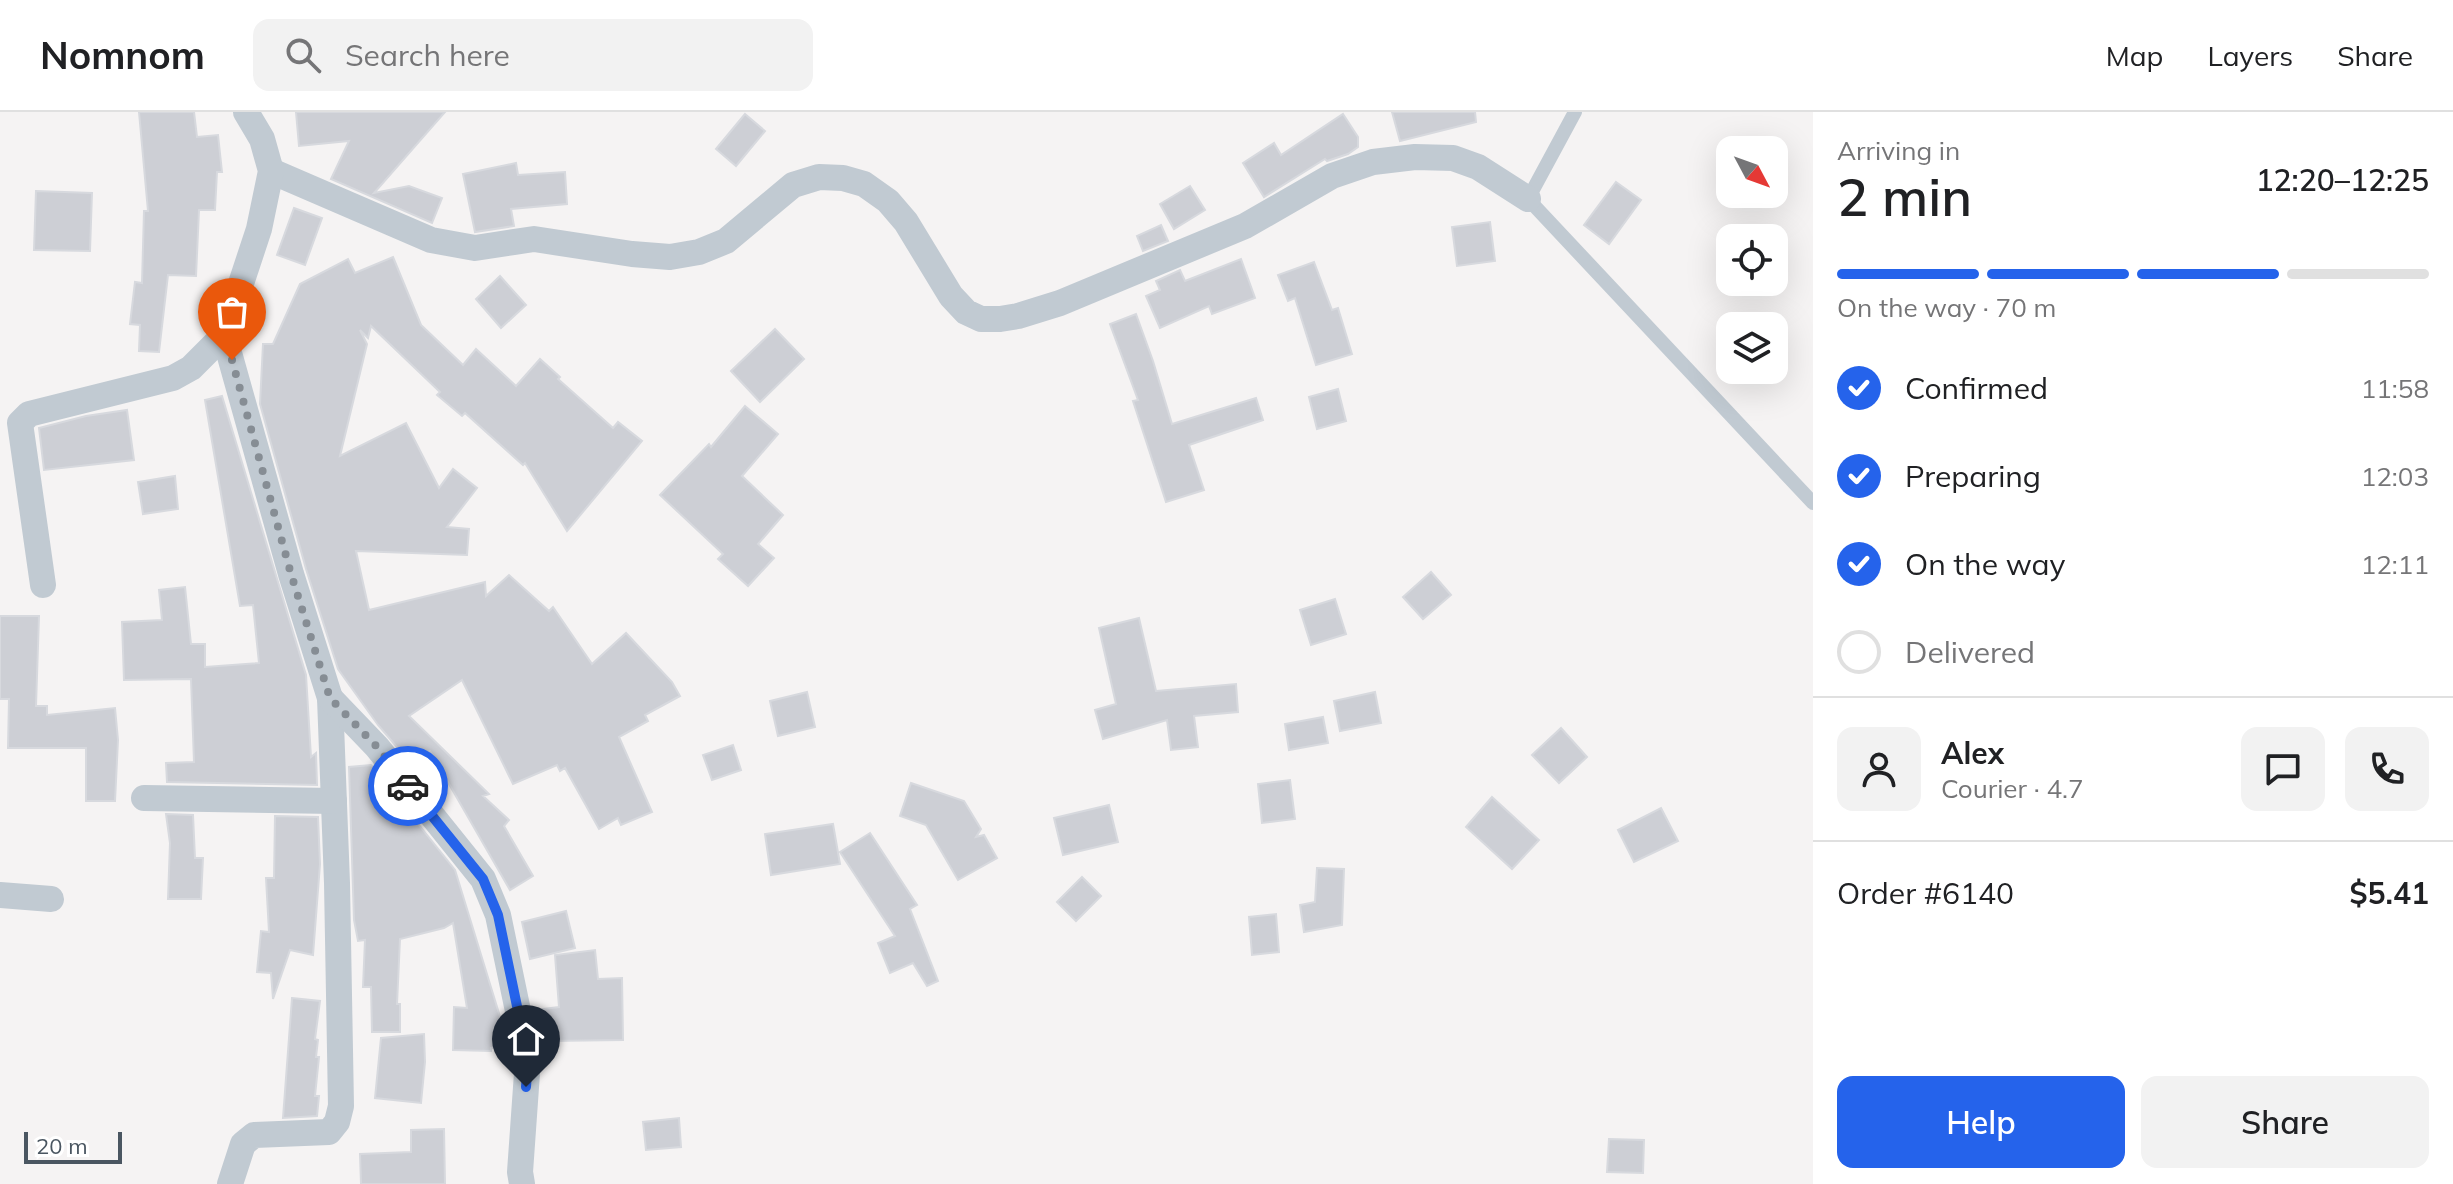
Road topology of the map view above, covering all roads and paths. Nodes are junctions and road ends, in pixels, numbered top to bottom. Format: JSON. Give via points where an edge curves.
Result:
{"nodes":[{"id":1,"x":246,"y":112,"type":"edge"},
{"id":2,"x":1575,"y":112,"type":"edge"},
{"id":3,"x":271,"y":171,"type":"junction"},
{"id":4,"x":1528,"y":199,"type":"junction"},
{"id":5,"x":224,"y":335,"type":"junction"},
{"id":6,"x":1813,"y":503,"type":"edge"},
{"id":7,"x":43,"y":585,"type":"dead end"},
{"id":8,"x":330,"y":698,"type":"junction"},
{"id":9,"x":144,"y":798,"type":"dead end"},
{"id":10,"x":334,"y":801,"type":"junction"},
{"id":11,"x":0,"y":895,"type":"edge"},
{"id":12,"x":51,"y":899,"type":"dead end"},
{"id":13,"x":230,"y":1184,"type":"edge"},
{"id":14,"x":522,"y":1184,"type":"edge"}],
"edges":[{"from":1,"to":3,"type":"street","via":[[262,139]]},
{"from":2,"to":4,"type":"lane"},
{"from":3,"to":4,"type":"street","via":[[431,240],[475,248],[534,239],[670,257],[726,241],[793,185],[819,177],[843,178],[864,184],[888,201],[951,296],[981,319],[1018,316],[1060,303],[1245,226],[1332,176],[1373,162],[1453,158],[1478,167]]},
{"from":3,"to":5,"type":"street","via":[[259,229]]},
{"from":4,"to":6,"type":"lane"},
{"from":5,"to":7,"type":"street","via":[[173,378],[29,414],[20,423]]},
{"from":5,"to":8,"type":"street"},
{"from":8,"to":10,"type":"street"},
{"from":8,"to":14,"type":"street","via":[[377,747],[483,879],[498,915],[528,1059]]},
{"from":9,"to":10,"type":"street"},
{"from":10,"to":13,"type":"street","via":[[341,1106],[337,1122],[329,1132],[254,1135],[243,1144]]},
{"from":11,"to":12,"type":"street"}]}
